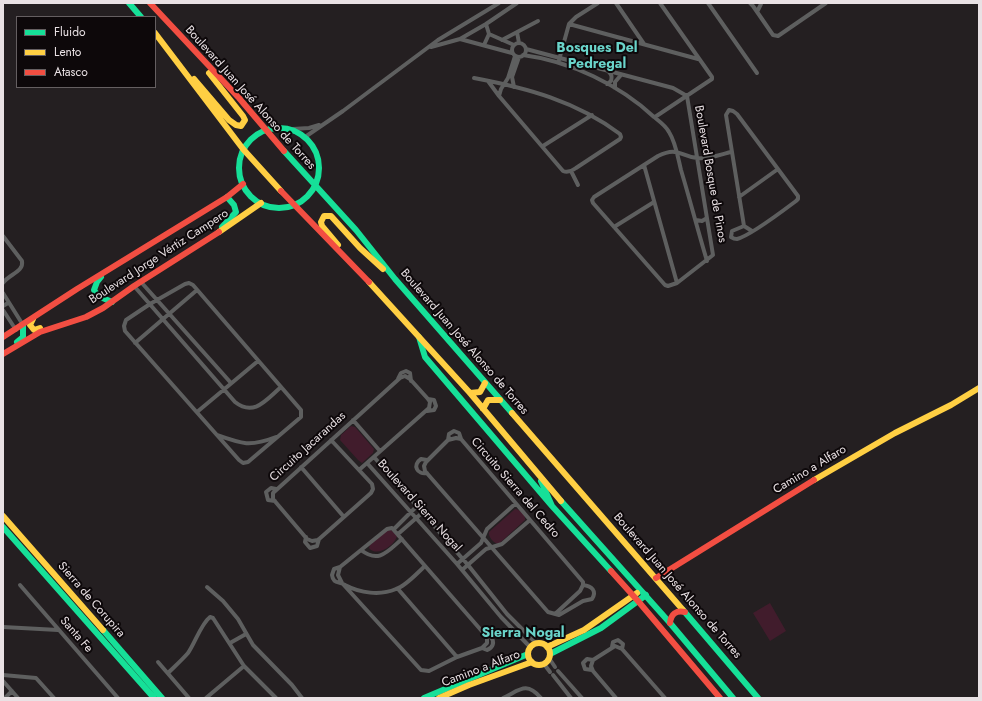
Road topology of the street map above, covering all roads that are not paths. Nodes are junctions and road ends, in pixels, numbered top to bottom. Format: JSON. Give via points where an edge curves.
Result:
{"nodes":[{"id":1,"x":129,"y":3,"type":"edge"},
{"id":2,"x":150,"y":3,"type":"edge"},
{"id":3,"x":499,"y":3,"type":"edge"},
{"id":4,"x":517,"y":3,"type":"edge"},
{"id":5,"x":598,"y":3,"type":"edge"},
{"id":6,"x":616,"y":3,"type":"edge"},
{"id":7,"x":660,"y":3,"type":"edge"},
{"id":8,"x":709,"y":3,"type":"edge"},
{"id":9,"x":750,"y":3,"type":"edge"},
{"id":10,"x":761,"y":3,"type":"edge"},
{"id":11,"x":819,"y":3,"type":"edge"},
{"id":12,"x":826,"y":3,"type":"edge"},
{"id":13,"x":818,"y":9,"type":"junction"},
{"id":14,"x":757,"y":12,"type":"junction"},
{"id":15,"x":140,"y":16,"type":"edge"},
{"id":16,"x":538,"y":21,"type":"dead end"},
{"id":17,"x":486,"y":24,"type":"junction"},
{"id":18,"x":570,"y":24,"type":"junction"},
{"id":19,"x":517,"y":32,"type":"junction"},
{"id":20,"x":490,"y":34,"type":"junction"},
{"id":21,"x":156,"y":35,"type":"edge"},
{"id":22,"x":460,"y":39,"type":"junction"},
{"id":23,"x":502,"y":40,"type":"junction"},
{"id":24,"x":519,"y":43,"type":"junction"},
{"id":25,"x":644,"y":44,"type":"junction"},
{"id":26,"x":484,"y":45,"type":"junction"},
{"id":27,"x":514,"y":45,"type":"junction"},
{"id":28,"x":429,"y":48,"type":"junction"},
{"id":29,"x":192,"y":49,"type":"junction"},
{"id":30,"x":526,"y":49,"type":"junction"},
{"id":31,"x":515,"y":55,"type":"junction"},
{"id":32,"x":524,"y":55,"type":"junction"},
{"id":33,"x":560,"y":58,"type":"junction"},
{"id":34,"x":698,"y":59,"type":"junction"},
{"id":35,"x":176,"y":62,"type":"junction"},
{"id":36,"x":558,"y":63,"type":"junction"},
{"id":37,"x":609,"y":72,"type":"junction"},
{"id":38,"x":757,"y":73,"type":"dead end"},
{"id":39,"x":621,"y":75,"type":"junction"},
{"id":40,"x":474,"y":78,"type":"dead end"},
{"id":41,"x":488,"y":81,"type":"junction"},
{"id":42,"x":607,"y":84,"type":"junction"},
{"id":43,"x":503,"y":85,"type":"junction"},
{"id":44,"x":514,"y":87,"type":"junction"},
{"id":45,"x":615,"y":88,"type":"junction"},
{"id":46,"x":499,"y":96,"type":"junction"},
{"id":47,"x":687,"y":96,"type":"junction"},
{"id":48,"x":592,"y":115,"type":"junction"},
{"id":49,"x":655,"y":118,"type":"junction"},
{"id":50,"x":324,"y":124,"type":"junction"},
{"id":51,"x":293,"y":129,"type":"junction"},
{"id":52,"x":265,"y":130,"type":"junction"},
{"id":53,"x":305,"y":137,"type":"junction"},
{"id":54,"x":543,"y":146,"type":"junction"},
{"id":55,"x":244,"y":149,"type":"junction"},
{"id":56,"x":676,"y":151,"type":"junction"},
{"id":57,"x":731,"y":152,"type":"junction"},
{"id":58,"x":698,"y":159,"type":"junction"},
{"id":59,"x":644,"y":165,"type":"junction"},
{"id":60,"x":778,"y":169,"type":"junction"},
{"id":61,"x":571,"y":171,"type":"junction"},
{"id":62,"x":243,"y":184,"type":"junction"},
{"id":63,"x":578,"y":185,"type":"dead end"},
{"id":64,"x":316,"y":186,"type":"junction"},
{"id":65,"x":227,"y":197,"type":"junction"},
{"id":66,"x":739,"y":197,"type":"junction"},
{"id":67,"x":654,"y":202,"type":"junction"},
{"id":68,"x":261,"y":203,"type":"junction"},
{"id":69,"x":295,"y":206,"type":"junction"},
{"id":70,"x":707,"y":218,"type":"junction"},
{"id":71,"x":696,"y":220,"type":"junction"},
{"id":72,"x":744,"y":226,"type":"junction"},
{"id":73,"x":614,"y":227,"type":"junction"},
{"id":74,"x":752,"y":231,"type":"junction"},
{"id":75,"x":3,"y":236,"type":"edge"},
{"id":76,"x":211,"y":238,"type":"junction"},
{"id":77,"x":5,"y":242,"type":"edge"},
{"id":78,"x":707,"y":261,"type":"junction"},
{"id":79,"x":357,"y":270,"type":"junction"},
{"id":80,"x":104,"y":272,"type":"junction"},
{"id":81,"x":395,"y":279,"type":"junction"},
{"id":82,"x":141,"y":282,"type":"junction"},
{"id":83,"x":3,"y":283,"type":"edge"},
{"id":84,"x":677,"y":283,"type":"junction"},
{"id":85,"x":134,"y":286,"type":"junction"},
{"id":86,"x":196,"y":290,"type":"junction"},
{"id":87,"x":3,"y":294,"type":"edge"},
{"id":88,"x":157,"y":300,"type":"junction"},
{"id":89,"x":112,"y":302,"type":"junction"},
{"id":90,"x":8,"y":303,"type":"junction"},
{"id":91,"x":150,"y":304,"type":"junction"},
{"id":92,"x":3,"y":306,"type":"edge"},
{"id":93,"x":3,"y":310,"type":"edge"},
{"id":94,"x":169,"y":313,"type":"junction"},
{"id":95,"x":34,"y":318,"type":"junction"},
{"id":96,"x":163,"y":319,"type":"junction"},
{"id":97,"x":23,"y":325,"type":"junction"},
{"id":98,"x":16,"y":330,"type":"junction"},
{"id":99,"x":45,"y":330,"type":"junction"},
{"id":100,"x":3,"y":337,"type":"edge"},
{"id":101,"x":419,"y":337,"type":"junction"},
{"id":102,"x":136,"y":343,"type":"junction"},
{"id":103,"x":3,"y":354,"type":"edge"},
{"id":104,"x":258,"y":361,"type":"junction"},
{"id":105,"x":231,"y":383,"type":"junction"},
{"id":106,"x":485,"y":383,"type":"junction"},
{"id":107,"x":281,"y":387,"type":"junction"},
{"id":108,"x":224,"y":388,"type":"junction"},
{"id":109,"x":979,"y":388,"type":"edge"},
{"id":110,"x":470,"y":394,"type":"junction"},
{"id":111,"x":500,"y":400,"type":"junction"},
{"id":112,"x":483,"y":409,"type":"junction"},
{"id":113,"x":197,"y":412,"type":"junction"},
{"id":114,"x":353,"y":420,"type":"junction"},
{"id":115,"x":217,"y":434,"type":"junction"},
{"id":116,"x":280,"y":435,"type":"junction"},
{"id":117,"x":331,"y":440,"type":"junction"},
{"id":118,"x":448,"y":440,"type":"junction"},
{"id":119,"x":461,"y":440,"type":"junction"},
{"id":120,"x":380,"y":451,"type":"junction"},
{"id":121,"x":374,"y":458,"type":"junction"},
{"id":122,"x":427,"y":460,"type":"junction"},
{"id":123,"x":367,"y":463,"type":"junction"},
{"id":124,"x":301,"y":467,"type":"junction"},
{"id":125,"x":359,"y":470,"type":"junction"},
{"id":126,"x":387,"y":473,"type":"junction"},
{"id":127,"x":427,"y":473,"type":"junction"},
{"id":128,"x":540,"y":477,"type":"junction"},
{"id":129,"x":381,"y":478,"type":"junction"},
{"id":130,"x":395,"y":482,"type":"junction"},
{"id":131,"x":389,"y":487,"type":"junction"},
{"id":132,"x":516,"y":504,"type":"junction"},
{"id":133,"x":552,"y":506,"type":"junction"},
{"id":134,"x":416,"y":507,"type":"junction"},
{"id":135,"x":411,"y":512,"type":"junction"},
{"id":136,"x":422,"y":513,"type":"junction"},
{"id":137,"x":3,"y":516,"type":"edge"},
{"id":138,"x":344,"y":516,"type":"junction"},
{"id":139,"x":416,"y":518,"type":"junction"},
{"id":140,"x":530,"y":520,"type":"junction"},
{"id":141,"x":3,"y":527,"type":"edge"},
{"id":142,"x":394,"y":529,"type":"junction"},
{"id":143,"x":398,"y":534,"type":"junction"},
{"id":144,"x":306,"y":537,"type":"junction"},
{"id":145,"x":483,"y":537,"type":"junction"},
{"id":146,"x":402,"y":538,"type":"junction"},
{"id":147,"x":319,"y":539,"type":"junction"},
{"id":148,"x":492,"y":548,"type":"junction"},
{"id":149,"x":361,"y":550,"type":"junction"},
{"id":150,"x":463,"y":559,"type":"junction"},
{"id":151,"x":458,"y":564,"type":"junction"},
{"id":152,"x":468,"y":565,"type":"junction"},
{"id":153,"x":425,"y":566,"type":"junction"},
{"id":154,"x":462,"y":570,"type":"junction"},
{"id":155,"x":656,"y":578,"type":"junction"},
{"id":156,"x":342,"y":583,"type":"junction"},
{"id":157,"x":20,"y":585,"type":"dead end"},
{"id":158,"x":584,"y":585,"type":"junction"},
{"id":159,"x":207,"y":587,"type":"dead end"},
{"id":160,"x":398,"y":589,"type":"junction"},
{"id":161,"x":641,"y":590,"type":"junction"},
{"id":162,"x":633,"y":595,"type":"junction"},
{"id":163,"x":646,"y":595,"type":"junction"},
{"id":164,"x":638,"y":601,"type":"junction"},
{"id":165,"x":685,"y":612,"type":"junction"},
{"id":166,"x":555,"y":614,"type":"junction"},
{"id":167,"x":670,"y":623,"type":"junction"},
{"id":168,"x":3,"y":627,"type":"edge"},
{"id":169,"x":58,"y":630,"type":"junction"},
{"id":170,"x":246,"y":634,"type":"junction"},
{"id":171,"x":230,"y":643,"type":"junction"},
{"id":172,"x":537,"y":644,"type":"junction"},
{"id":173,"x":547,"y":647,"type":"junction"},
{"id":174,"x":530,"y":651,"type":"junction"},
{"id":175,"x":550,"y":656,"type":"junction"},
{"id":176,"x":458,"y":657,"type":"junction"},
{"id":177,"x":593,"y":660,"type":"junction"},
{"id":178,"x":158,"y":662,"type":"dead end"},
{"id":179,"x":532,"y":662,"type":"junction"},
{"id":180,"x":544,"y":664,"type":"junction"},
{"id":181,"x":244,"y":666,"type":"junction"},
{"id":182,"x":592,"y":670,"type":"junction"},
{"id":183,"x":168,"y":673,"type":"junction"},
{"id":184,"x":3,"y":675,"type":"edge"},
{"id":185,"x":10,"y":675,"type":"junction"},
{"id":186,"x":4,"y":682,"type":"edge"},
{"id":187,"x":12,"y":691,"type":"junction"},
{"id":188,"x":212,"y":693,"type":"junction"},
{"id":189,"x":5,"y":698,"type":"edge"},
{"id":190,"x":18,"y":698,"type":"edge"},
{"id":191,"x":54,"y":698,"type":"edge"},
{"id":192,"x":118,"y":698,"type":"edge"},
{"id":193,"x":154,"y":698,"type":"edge"},
{"id":194,"x":162,"y":698,"type":"edge"},
{"id":195,"x":189,"y":698,"type":"edge"},
{"id":196,"x":206,"y":698,"type":"edge"},
{"id":197,"x":217,"y":698,"type":"edge"},
{"id":198,"x":276,"y":698,"type":"edge"},
{"id":199,"x":302,"y":698,"type":"edge"},
{"id":200,"x":424,"y":698,"type":"edge"},
{"id":201,"x":439,"y":698,"type":"edge"},
{"id":202,"x":503,"y":698,"type":"edge"},
{"id":203,"x":541,"y":698,"type":"edge"},
{"id":204,"x":571,"y":698,"type":"edge"},
{"id":205,"x":582,"y":698,"type":"edge"},
{"id":206,"x":616,"y":698,"type":"edge"},
{"id":207,"x":665,"y":698,"type":"edge"},
{"id":208,"x":720,"y":698,"type":"edge"},
{"id":209,"x":733,"y":698,"type":"edge"},
{"id":210,"x":758,"y":698,"type":"edge"}],
"edges":[{"from":1,"to":15,"type":"main road"},
{"from":2,"to":29,"type":"main road","name":"Boulevard Juan José Alonso de Torres"},
{"from":3,"to":28,"type":"street"},
{"from":4,"to":17,"type":"street"},
{"from":5,"to":18,"type":"street"},
{"from":6,"to":25,"type":"street"},
{"from":7,"to":34,"type":"street"},
{"from":8,"to":38,"type":"street"},
{"from":9,"to":14,"type":"street"},
{"from":10,"to":14,"type":"street"},
{"from":11,"to":13,"type":"street"},
{"from":12,"to":13,"type":"street"},
{"from":13,"to":14,"type":"street","via":[[778,36],[773,35]]},
{"from":16,"to":19,"type":"street"},
{"from":17,"to":20,"type":"street"},
{"from":17,"to":22,"type":"street"},
{"from":18,"to":25,"type":"street"},
{"from":18,"to":33,"type":"street"},
{"from":19,"to":23,"type":"street"},
{"from":19,"to":24,"type":"street"},
{"from":20,"to":23,"type":"street"},
{"from":20,"to":26,"type":"street"},
{"from":21,"to":35,"type":"main road"},
{"from":22,"to":26,"type":"street"},
{"from":22,"to":28,"type":"street"},
{"from":23,"to":27,"type":"street"},
{"from":24,"to":27,"type":"street"},
{"from":24,"to":30,"type":"street"},
{"from":25,"to":34,"type":"street"},
{"from":26,"to":31,"type":"street"},
{"from":27,"to":31,"type":"street","via":[[512,50]]},
{"from":28,"to":50,"type":"street"},
{"from":29,"to":35,"type":"main road","via":[[243,116],[245,120],[242,124],[236,125],[230,120],[205,90]]},
{"from":29,"to":52,"type":"main road","name":"Boulevard Juan José Alonso de Torres","via":[[239,98]]},
{"from":30,"to":32,"type":"street"},
{"from":30,"to":33,"type":"street","name":"Boulevard Bosque de Pinos"},
{"from":31,"to":32,"type":"street"},
{"from":31,"to":43,"type":"street","via":[[508,78]]},
{"from":31,"to":44,"type":"street","via":[[512,77]]},
{"from":32,"to":36,"type":"street","name":"Boulevard Bosque de Pinos"},
{"from":33,"to":36,"type":"street"},
{"from":33,"to":37,"type":"street","name":"Boulevard Bosque de Pinos"},
{"from":34,"to":47,"type":"street","via":[[712,79]]},
{"from":35,"to":55,"type":"main road"},
{"from":36,"to":42,"type":"street","name":"Boulevard Bosque de Pinos"},
{"from":37,"to":39,"type":"street","name":"Boulevard Bosque de Pinos"},
{"from":37,"to":42,"type":"street","via":[[612,78]]},
{"from":39,"to":45,"type":"street","via":[[615,82]]},
{"from":39,"to":47,"type":"street","name":"Boulevard Bosque de Pinos","via":[[673,88]]},
{"from":40,"to":41,"type":"street"},
{"from":41,"to":43,"type":"street"},
{"from":41,"to":46,"type":"street"},
{"from":42,"to":45,"type":"street","name":"Boulevard Bosque de Pinos"},
{"from":43,"to":44,"type":"street"},
{"from":43,"to":46,"type":"street"},
{"from":44,"to":48,"type":"street","via":[[558,100]]},
{"from":45,"to":49,"type":"street","name":"Boulevard Bosque de Pinos"},
{"from":46,"to":54,"type":"street"},
{"from":47,"to":49,"type":"street"},
{"from":47,"to":58,"type":"street","name":"Boulevard Bosque de Pinos"},
{"from":48,"to":54,"type":"street"},
{"from":48,"to":61,"type":"street","via":[[621,137]]},
{"from":49,"to":56,"type":"street","name":"Boulevard Bosque de Pinos","via":[[670,134]]},
{"from":50,"to":51,"type":"street"},
{"from":50,"to":53,"type":"street"},
{"from":51,"to":52,"type":"main road","via":[[279,127]]},
{"from":51,"to":53,"type":"main road"},
{"from":52,"to":55,"type":"main road","via":[[252,138]]},
{"from":52,"to":64,"type":"main road","name":"Boulevard Juan José Alonso de Torres"},
{"from":53,"to":64,"type":"main road","via":[[318,160]]},
{"from":54,"to":61,"type":"street","via":[[563,171]]},
{"from":55,"to":62,"type":"main road","via":[[239,168]]},
{"from":55,"to":69,"type":"main road"},
{"from":56,"to":58,"type":"street"},
{"from":56,"to":59,"type":"street","via":[[668,151]]},
{"from":56,"to":71,"type":"street","name":"Boulevard Bosque de Pinos"},
{"from":57,"to":58,"type":"street"},
{"from":57,"to":60,"type":"street","via":[[726,115],[729,110],[737,114]]},
{"from":57,"to":66,"type":"street"},
{"from":58,"to":70,"type":"street","name":"Boulevard Bosque de Pinos"},
{"from":59,"to":67,"type":"street"},
{"from":59,"to":73,"type":"street","via":[[592,200]]},
{"from":60,"to":66,"type":"street"},
{"from":60,"to":74,"type":"street","via":[[798,198]]},
{"from":61,"to":63,"type":"street"},
{"from":62,"to":65,"type":"main road","name":"Boulevard Jorge Vértiz Campero"},
{"from":62,"to":68,"type":"main road","via":[[249,194]]},
{"from":64,"to":69,"type":"main road","via":[[308,199]]},
{"from":64,"to":81,"type":"main road","name":"Boulevard Juan José Alonso de Torres"},
{"from":65,"to":76,"type":"main road","via":[[236,212]]},
{"from":65,"to":80,"type":"main road","name":"Boulevard Jorge Vértiz Campero"},
{"from":66,"to":72,"type":"street"},
{"from":67,"to":73,"type":"street"},
{"from":67,"to":84,"type":"street"},
{"from":68,"to":69,"type":"main road","via":[[279,208]]},
{"from":68,"to":76,"type":"main road","name":"Boulevard Jorge Vértiz Campero"},
{"from":69,"to":79,"type":"main road"},
{"from":70,"to":71,"type":"street","via":[[702,221]]},
{"from":70,"to":78,"type":"street","name":"Boulevard Bosque de Pinos","via":[[713,255]]},
{"from":71,"to":78,"type":"street","name":"Boulevard Bosque de Pinos"},
{"from":72,"to":74,"type":"street"},
{"from":72,"to":74,"type":"street","via":[[732,232],[731,237],[738,239]]},
{"from":73,"to":84,"type":"street","via":[[665,285]]},
{"from":75,"to":77,"type":"street"},
{"from":76,"to":82,"type":"main road","name":"Boulevard Jorge Vértiz Campero"},
{"from":77,"to":83,"type":"street","via":[[23,265]]},
{"from":78,"to":84,"type":"street"},
{"from":79,"to":81,"type":"main road","via":[[322,226],[324,216],[331,216],[364,252]]},
{"from":79,"to":101,"type":"main road"},
{"from":80,"to":89,"type":"main road","via":[[95,284],[94,291],[98,296]]},
{"from":80,"to":95,"type":"main road","name":"Boulevard Jorge Vértiz Campero"},
{"from":81,"to":106,"type":"main road","name":"Boulevard Juan José Alonso de Torres"},
{"from":82,"to":85,"type":"main road","name":"Boulevard Jorge Vértiz Campero"},
{"from":82,"to":88,"type":"street"},
{"from":85,"to":89,"type":"main road","name":"Boulevard Jorge Vértiz Campero"},
{"from":85,"to":91,"type":"street"},
{"from":86,"to":88,"type":"street","via":[[193,286],[185,284]]},
{"from":86,"to":94,"type":"street"},
{"from":86,"to":104,"type":"street"},
{"from":87,"to":90,"type":"street"},
{"from":88,"to":91,"type":"street"},
{"from":88,"to":94,"type":"street"},
{"from":89,"to":99,"type":"main road","name":"Boulevard Jorge Vértiz Campero","via":[[86,317]]},
{"from":90,"to":92,"type":"street"},
{"from":90,"to":97,"type":"street"},
{"from":91,"to":96,"type":"street"},
{"from":91,"to":102,"type":"street","via":[[125,322],[125,331]]},
{"from":93,"to":98,"type":"street"},
{"from":94,"to":96,"type":"street"},
{"from":94,"to":105,"type":"street"},
{"from":95,"to":97,"type":"main road","name":"Boulevard Jorge Vértiz Campero"},
{"from":95,"to":99,"type":"main road","via":[[30,325],[32,329]]},
{"from":96,"to":102,"type":"street"},
{"from":96,"to":108,"type":"street"},
{"from":97,"to":98,"type":"main road","name":"Boulevard Jorge Vértiz Campero"},
{"from":97,"to":103,"type":"main road","via":[[22,338],[7,348]]},
{"from":98,"to":100,"type":"main road","name":"Boulevard Jorge Vértiz Campero"},
{"from":99,"to":103,"type":"main road","name":"Boulevard Jorge Vértiz Campero"},
{"from":101,"to":110,"type":"main road"},
{"from":101,"to":133,"type":"main road","via":[[425,357]]},
{"from":102,"to":113,"type":"street"},
{"from":104,"to":105,"type":"street"},
{"from":104,"to":107,"type":"street"},
{"from":105,"to":108,"type":"street"},
{"from":106,"to":110,"type":"main road","via":[[481,392]]},
{"from":106,"to":111,"type":"main road","name":"Boulevard Juan José Alonso de Torres"},
{"from":107,"to":108,"type":"street","via":[[258,406],[249,409],[235,402]]},
{"from":107,"to":116,"type":"street","via":[[302,414],[301,418]]},
{"from":108,"to":113,"type":"street"},
{"from":109,"to":155,"type":"main road","name":"Camino a Alfaro","via":[[817,478]]},
{"from":110,"to":112,"type":"main road"},
{"from":111,"to":112,"type":"main road","via":[[488,400]]},
{"from":111,"to":155,"type":"main road","name":"Boulevard Juan José Alonso de Torres"},
{"from":112,"to":128,"type":"main road"},
{"from":113,"to":115,"type":"street"},
{"from":114,"to":117,"type":"street","name":"Circuito Jacarandas"},
{"from":114,"to":120,"type":"street"},
{"from":114,"to":120,"type":"street","name":"Circuito Jacarandas","via":[[405,376],[428,399],[430,405],[427,411]]},
{"from":115,"to":116,"type":"street","via":[[232,441],[251,444],[261,443]]},
{"from":115,"to":116,"type":"street","via":[[244,463]]},
{"from":117,"to":124,"type":"street","name":"Circuito Jacarandas"},
{"from":117,"to":125,"type":"street"},
{"from":118,"to":119,"type":"street","name":"Circuito Sierra del Cedro"},
{"from":118,"to":119,"type":"street","via":[[449,434],[454,431],[459,433]]},
{"from":118,"to":122,"type":"street"},
{"from":119,"to":132,"type":"street","name":"Circuito Sierra del Cedro"},
{"from":120,"to":121,"type":"street","name":"Circuito Jacarandas"},
{"from":121,"to":123,"type":"street","name":"Boulevard Sierra Nogal"},
{"from":121,"to":126,"type":"street","name":"Boulevard Sierra Nogal"},
{"from":122,"to":127,"type":"street","via":[[424,466]]},
{"from":122,"to":127,"type":"street","via":[[421,459],[416,466],[418,472]]},
{"from":123,"to":125,"type":"street"},
{"from":123,"to":129,"type":"street","name":"Boulevard Sierra Nogal"},
{"from":124,"to":138,"type":"street"},
{"from":124,"to":144,"type":"street","name":"Circuito Jacarandas","via":[[272,495]]},
{"from":125,"to":138,"type":"street","via":[[372,484],[372,491]]},
{"from":126,"to":129,"type":"street"},
{"from":126,"to":130,"type":"street","name":"Boulevard Sierra Nogal"},
{"from":127,"to":145,"type":"street"},
{"from":128,"to":133,"type":"main road"},
{"from":128,"to":161,"type":"main road"},
{"from":129,"to":131,"type":"street","name":"Boulevard Sierra Nogal"},
{"from":130,"to":131,"type":"street"},
{"from":130,"to":134,"type":"street","name":"Boulevard Sierra Nogal"},
{"from":131,"to":135,"type":"street","name":"Boulevard Sierra Nogal"},
{"from":132,"to":140,"type":"street","name":"Circuito Sierra del Cedro"},
{"from":132,"to":145,"type":"street","via":[[487,529]]},
{"from":133,"to":162,"type":"main road"},
{"from":134,"to":135,"type":"street"},
{"from":134,"to":136,"type":"street","name":"Boulevard Sierra Nogal"},
{"from":135,"to":139,"type":"street","name":"Boulevard Sierra Nogal"},
{"from":135,"to":142,"type":"street"},
{"from":136,"to":139,"type":"street"},
{"from":136,"to":150,"type":"street","name":"Boulevard Sierra Nogal"},
{"from":137,"to":194,"type":"main road","name":"Sierra de Corupira"},
{"from":138,"to":147,"type":"street"},
{"from":139,"to":143,"type":"street"},
{"from":139,"to":151,"type":"street","name":"Boulevard Sierra Nogal"},
{"from":140,"to":148,"type":"street","via":[[502,544]]},
{"from":140,"to":158,"type":"street","name":"Circuito Sierra del Cedro"},
{"from":141,"to":193,"type":"main road","name":"Sierra de Corupira"},
{"from":142,"to":143,"type":"street"},
{"from":142,"to":149,"type":"street","via":[[387,529]]},
{"from":143,"to":146,"type":"street"},
{"from":144,"to":147,"type":"street","via":[[312,541]]},
{"from":144,"to":147,"type":"street","name":"Circuito Jacarandas","via":[[307,547],[312,548],[319,544]]},
{"from":145,"to":148,"type":"street"},
{"from":145,"to":150,"type":"street","via":[[481,543]]},
{"from":146,"to":149,"type":"street","via":[[381,556],[370,556]]},
{"from":146,"to":153,"type":"street"},
{"from":148,"to":152,"type":"street","via":[[486,549]]},
{"from":148,"to":166,"type":"street","via":[[546,611]]},
{"from":149,"to":156,"type":"street","via":[[340,567],[338,575]]},
{"from":150,"to":151,"type":"street"},
{"from":150,"to":152,"type":"street","name":"Boulevard Sierra Nogal"},
{"from":151,"to":154,"type":"street","name":"Boulevard Sierra Nogal"},
{"from":152,"to":154,"type":"street"},
{"from":152,"to":172,"type":"street","name":"Boulevard Sierra Nogal","via":[[507,614]]},
{"from":153,"to":160,"type":"street"},
{"from":153,"to":176,"type":"street","via":[[486,635],[487,643],[482,648]]},
{"from":154,"to":174,"type":"street","name":"Boulevard Sierra Nogal"},
{"from":155,"to":165,"type":"main road","name":"Boulevard Juan José Alonso de Torres"},
{"from":156,"to":160,"type":"street","via":[[365,592],[382,593]]},
{"from":156,"to":176,"type":"street","via":[[421,670],[429,671]]},
{"from":157,"to":169,"type":"street","name":"Santa Fe"},
{"from":158,"to":166,"type":"street"},
{"from":158,"to":166,"type":"street","name":"Circuito Sierra del Cedro","via":[[593,589],[592,600],[584,601],[559,615]]},
{"from":159,"to":170,"type":"street","via":[[223,600]]},
{"from":160,"to":176,"type":"street"},
{"from":161,"to":162,"type":"main road"},
{"from":161,"to":163,"type":"main road"},
{"from":162,"to":164,"type":"main road"},
{"from":162,"to":173,"type":"main road","via":[[584,630]]},
{"from":163,"to":164,"type":"main road"},
{"from":163,"to":167,"type":"main road"},
{"from":164,"to":175,"type":"main road","via":[[601,628]]},
{"from":164,"to":208,"type":"main road"},
{"from":165,"to":167,"type":"main road","via":[[673,613]]},
{"from":165,"to":210,"type":"main road","name":"Boulevard Juan José Alonso de Torres"},
{"from":167,"to":209,"type":"main road"},
{"from":168,"to":169,"type":"street"},
{"from":169,"to":192,"type":"street","name":"Santa Fe"},
{"from":170,"to":171,"type":"street"},
{"from":170,"to":199,"type":"street"},
{"from":171,"to":181,"type":"street"},
{"from":171,"to":183,"type":"street","via":[[213,618],[208,618],[189,651]]},
{"from":172,"to":173,"type":"main road"},
{"from":172,"to":174,"type":"main road"},
{"from":173,"to":175,"type":"main road"},
{"from":174,"to":179,"type":"main road"},
{"from":174,"to":200,"type":"main road","name":"Camino a Alfaro"},
{"from":175,"to":180,"type":"main road"},
{"from":175,"to":205,"type":"street","via":[[556,669]]},
{"from":177,"to":182,"type":"street"},
{"from":177,"to":182,"type":"street","via":[[587,659],[583,663],[585,669]]},
{"from":177,"to":207,"type":"street","via":[[612,647],[618,646]]},
{"from":178,"to":183,"type":"street"},
{"from":179,"to":180,"type":"main road","via":[[537,665]]},
{"from":179,"to":201,"type":"main road","name":"Camino a Alfaro"},
{"from":180,"to":204,"type":"street"},
{"from":181,"to":188,"type":"street"},
{"from":181,"to":198,"type":"street"},
{"from":182,"to":206,"type":"street"},
{"from":183,"to":195,"type":"street"},
{"from":184,"to":185,"type":"street"},
{"from":185,"to":186,"type":"street"},
{"from":185,"to":191,"type":"street","via":[[36,678]]},
{"from":186,"to":187,"type":"street"},
{"from":187,"to":189,"type":"street"},
{"from":187,"to":190,"type":"street"},
{"from":188,"to":196,"type":"street"},
{"from":188,"to":197,"type":"street"},
{"from":202,"to":203,"type":"street","via":[[526,688],[532,689]]}]}
